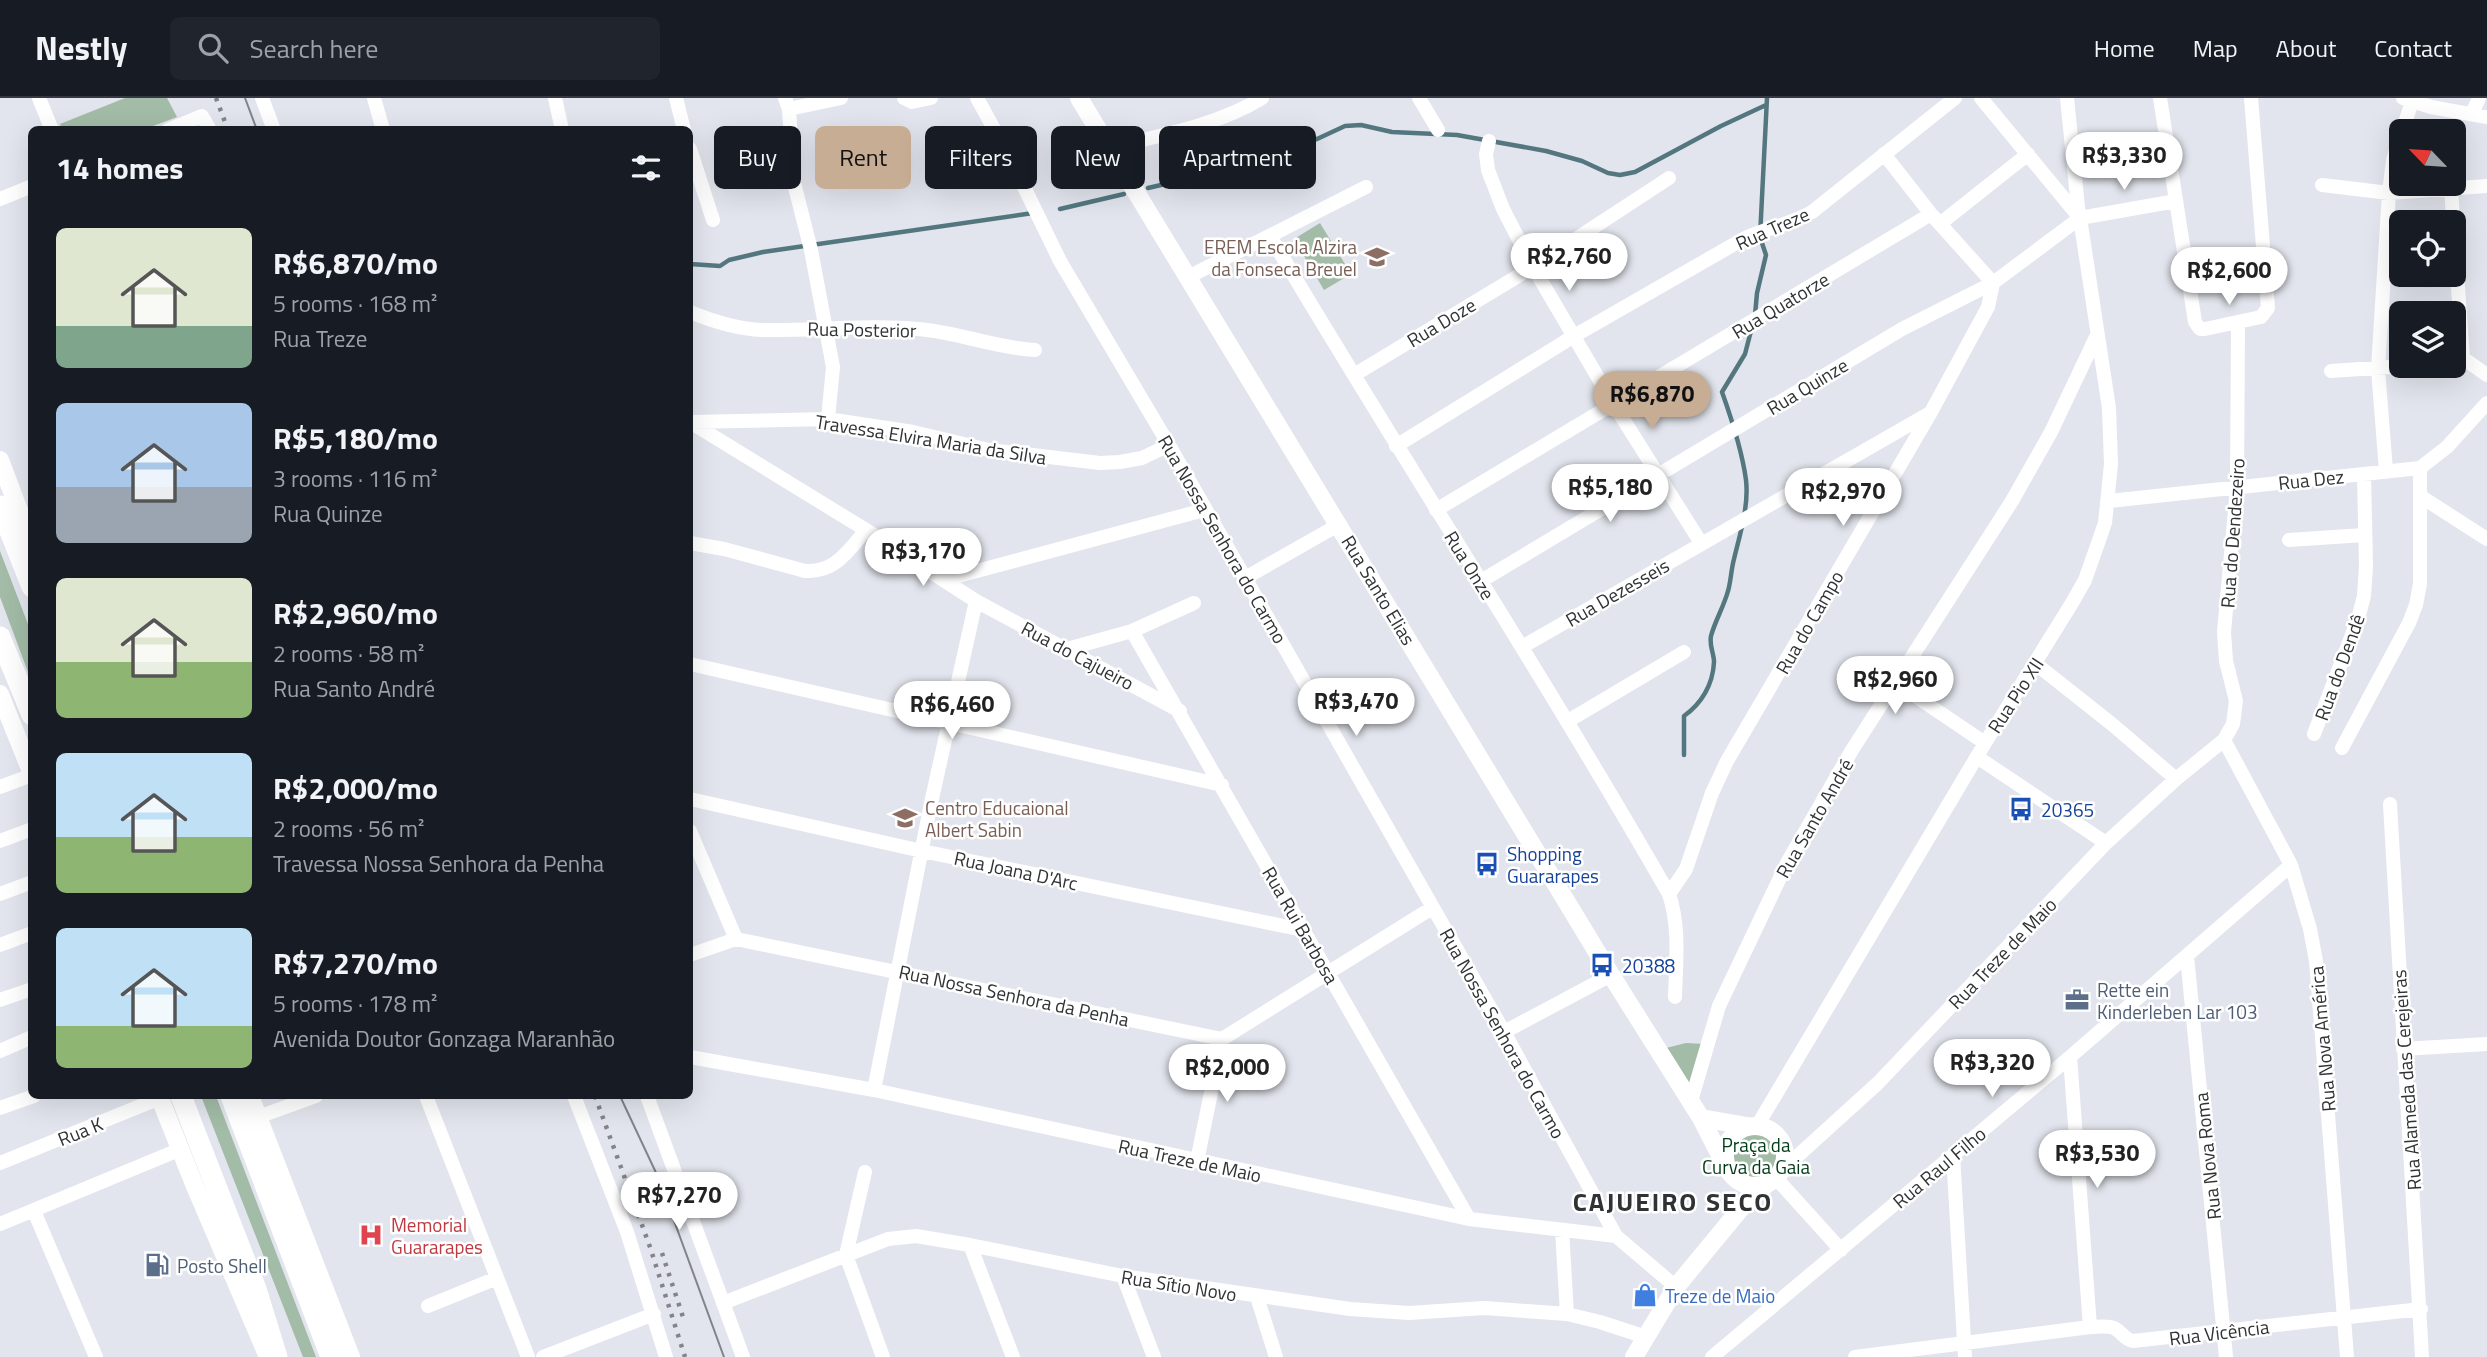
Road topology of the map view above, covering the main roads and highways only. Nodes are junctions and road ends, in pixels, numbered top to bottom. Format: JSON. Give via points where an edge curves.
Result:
{"nodes":[{"id":1,"x":1079,"y":98,"type":"edge"},
{"id":2,"x":0,"y":460,"type":"edge"},
{"id":3,"x":0,"y":506,"type":"edge"},
{"id":4,"x":28,"y":530,"type":"edge"},
{"id":5,"x":28,"y":577,"type":"edge"},
{"id":6,"x":0,"y":637,"type":"edge"},
{"id":7,"x":0,"y":694,"type":"edge"},
{"id":8,"x":28,"y":705,"type":"edge"},
{"id":9,"x":6,"y":729,"type":"edge"},
{"id":10,"x":28,"y":768,"type":"edge"},
{"id":11,"x":168,"y":1099,"type":"edge"},
{"id":12,"x":168,"y":1099,"type":"edge"},
{"id":13,"x":232,"y":1099,"type":"edge"},
{"id":14,"x":251,"y":1099,"type":"edge"},
{"id":15,"x":1701,"y":1118,"type":"junction"},
{"id":16,"x":1752,"y":1126,"type":"junction"},
{"id":17,"x":1728,"y":1171,"type":"junction"},
{"id":18,"x":1775,"y":1178,"type":"junction"},
{"id":19,"x":1732,"y":1219,"type":"junction"},
{"id":20,"x":268,"y":1357,"type":"edge"},
{"id":21,"x":277,"y":1357,"type":"edge"},
{"id":22,"x":331,"y":1357,"type":"edge"},
{"id":23,"x":351,"y":1357,"type":"edge"},
{"id":24,"x":1634,"y":1357,"type":"edge"}],
"edges":[{"from":1,"to":15,"type":"main road","name":"Rua Santo Elias"},
{"from":2,"to":4,"type":"main road"},
{"from":3,"to":5,"type":"highway"},
{"from":6,"to":8,"type":"highway"},
{"from":7,"to":9,"type":"main road"},
{"from":9,"to":10,"type":"main road"},
{"from":11,"to":20,"type":"main road","via":[[181,1149]]},
{"from":12,"to":21,"type":"highway","via":[[256,1289]]},
{"from":13,"to":22,"type":"highway"},
{"from":14,"to":23,"type":"main road"},
{"from":15,"to":16,"type":"main road"},
{"from":15,"to":17,"type":"main road","name":"Rua Santo Elias"},
{"from":16,"to":17,"type":"main road","via":[[1730,1138]]},
{"from":16,"to":18,"type":"main road","via":[[1766,1128],[1781,1141],[1785,1161]]},
{"from":17,"to":18,"type":"main road","via":[[1748,1186]]},
{"from":17,"to":19,"type":"main road","via":[[1737,1198]]},
{"from":18,"to":19,"type":"main road"},
{"from":19,"to":24,"type":"main road","via":[[1676,1287]]}]}
